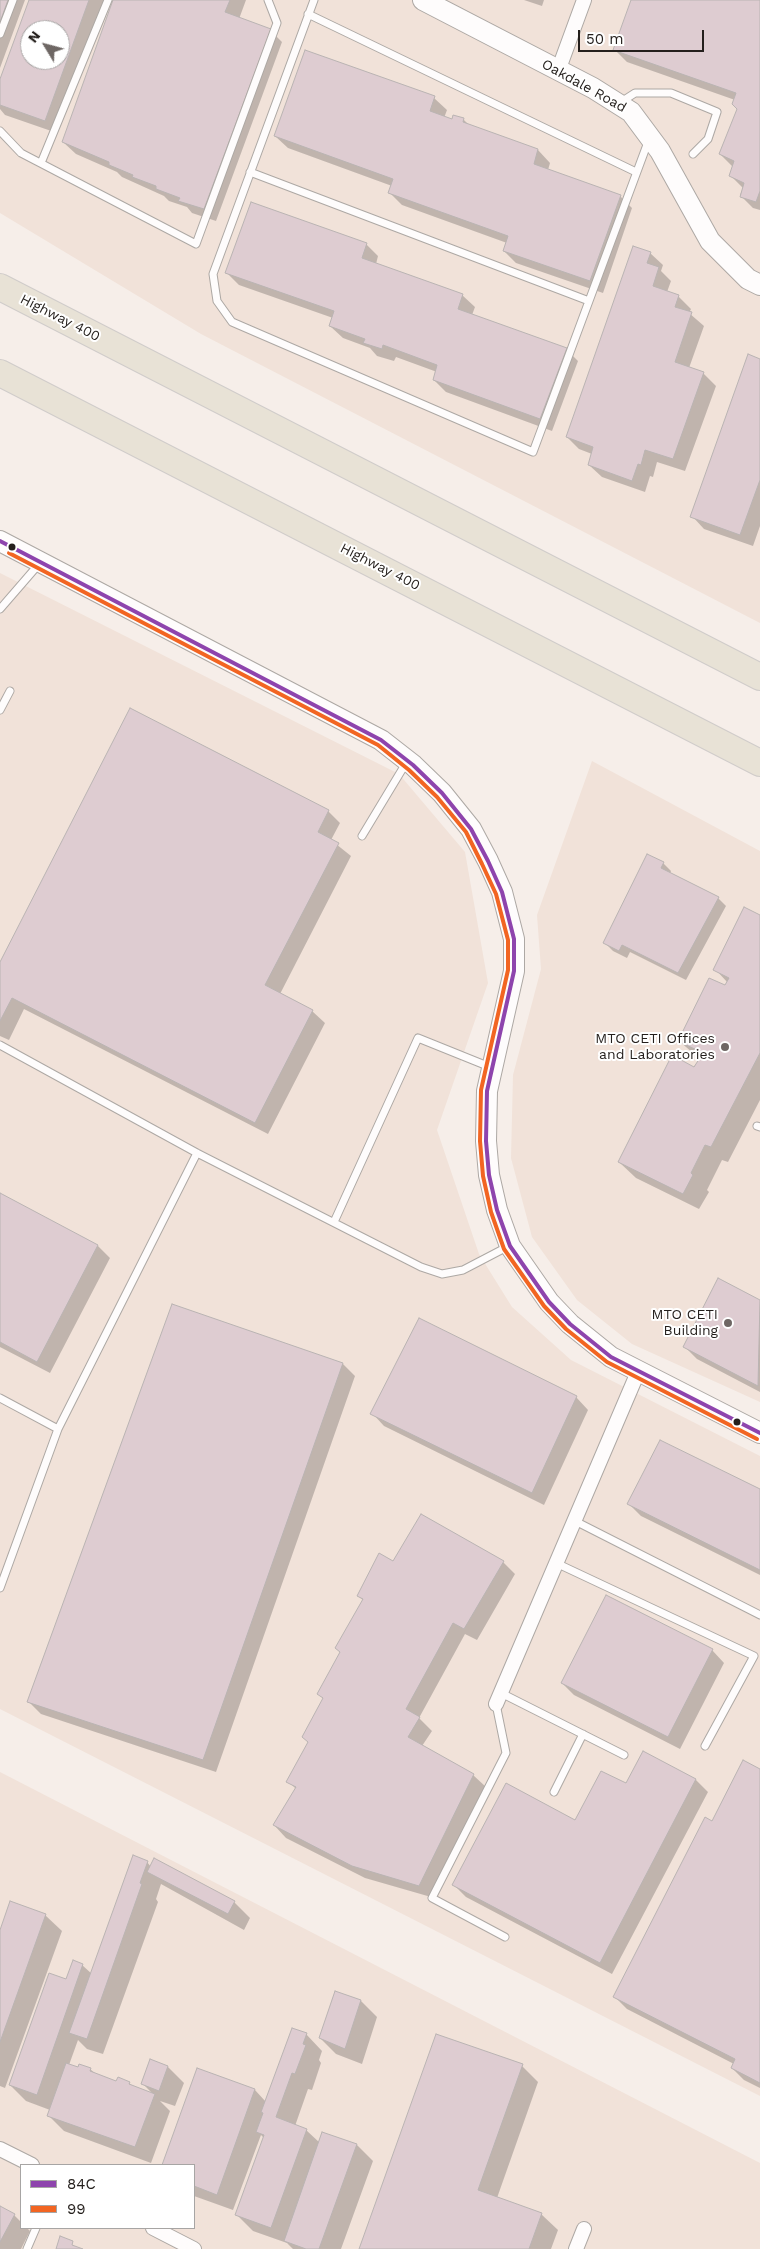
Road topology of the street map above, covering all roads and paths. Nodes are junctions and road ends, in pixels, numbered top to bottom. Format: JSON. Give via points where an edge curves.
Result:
{"nodes":[{"id":1,"x":13,"y":0,"type":"edge"},
{"id":2,"x":108,"y":0,"type":"edge"},
{"id":3,"x":268,"y":0,"type":"edge"},
{"id":4,"x":314,"y":0,"type":"edge"},
{"id":5,"x":423,"y":0,"type":"edge"},
{"id":6,"x":584,"y":0,"type":"edge"},
{"id":7,"x":308,"y":14,"type":"junction"},
{"id":8,"x":0,"y":34,"type":"edge"},
{"id":9,"x":558,"y":70,"type":"junction"},
{"id":10,"x":618,"y":104,"type":"junction"},
{"id":11,"x":0,"y":132,"type":"edge"},
{"id":12,"x":650,"y":138,"type":"junction"},
{"id":13,"x":693,"y":154,"type":"dead end"},
{"id":14,"x":41,"y":163,"type":"junction"},
{"id":15,"x":250,"y":172,"type":"junction"},
{"id":16,"x":636,"y":172,"type":"junction"},
{"id":17,"x":760,"y":285,"type":"edge"},
{"id":18,"x":0,"y":287,"type":"edge"},
{"id":19,"x":589,"y":301,"type":"junction"},
{"id":20,"x":0,"y":373,"type":"edge"},
{"id":21,"x":0,"y":541,"type":"edge"},
{"id":22,"x":40,"y":562,"type":"junction"},
{"id":23,"x":0,"y":609,"type":"edge"},
{"id":24,"x":760,"y":677,"type":"edge"},
{"id":25,"x":10,"y":691,"type":"dead end"},
{"id":26,"x":0,"y":710,"type":"edge"},
{"id":27,"x":408,"y":760,"type":"junction"},
{"id":28,"x":760,"y":763,"type":"edge"},
{"id":29,"x":362,"y":836,"type":"dead end"},
{"id":30,"x":0,"y":1044,"type":"edge"},
{"id":31,"x":492,"y":1068,"type":"junction"},
{"id":32,"x":197,"y":1153,"type":"junction"},
{"id":33,"x":334,"y":1222,"type":"junction"},
{"id":34,"x":510,"y":1246,"type":"junction"},
{"id":35,"x":638,"y":1372,"type":"junction"},
{"id":36,"x":0,"y":1398,"type":"edge"},
{"id":37,"x":58,"y":1428,"type":"junction"},
{"id":38,"x":760,"y":1433,"type":"edge"},
{"id":39,"x":575,"y":1521,"type":"junction"},
{"id":40,"x":556,"y":1563,"type":"junction"},
{"id":41,"x":0,"y":1588,"type":"edge"},
{"id":42,"x":760,"y":1615,"type":"edge"},
{"id":43,"x":499,"y":1698,"type":"junction"},
{"id":44,"x":583,"y":1734,"type":"junction"},
{"id":45,"x":704,"y":1746,"type":"dead end"},
{"id":46,"x":624,"y":1755,"type":"dead end"},
{"id":47,"x":554,"y":1792,"type":"dead end"},
{"id":48,"x":505,"y":1937,"type":"dead end"},
{"id":49,"x":0,"y":2149,"type":"edge"},
{"id":50,"x":30,"y":2164,"type":"edge"},
{"id":51,"x":36,"y":2229,"type":"edge"},
{"id":52,"x":155,"y":2229,"type":"edge"},
{"id":53,"x":584,"y":2229,"type":"dead end"},
{"id":54,"x":27,"y":2249,"type":"edge"},
{"id":55,"x":194,"y":2249,"type":"edge"},
{"id":56,"x":576,"y":2249,"type":"edge"}],
"edges":[{"from":1,"to":8,"type":"lane"},
{"from":2,"to":14,"type":"lane"},
{"from":3,"to":14,"type":"lane","via":[[277,23],[196,244]]},
{"from":4,"to":7,"type":"lane"},
{"from":5,"to":9,"type":"street","name":"Oakdale Road"},
{"from":6,"to":9,"type":"street"},
{"from":7,"to":15,"type":"lane"},
{"from":7,"to":16,"type":"lane"},
{"from":9,"to":10,"type":"street","name":"Oakdale Road"},
{"from":10,"to":12,"type":"street","name":"Oakdale Road","via":[[631,112]]},
{"from":10,"to":13,"type":"lane","via":[[635,93],[671,93],[717,112],[708,139]]},
{"from":11,"to":14,"type":"lane","via":[[21,153]]},
{"from":12,"to":16,"type":"lane"},
{"from":12,"to":17,"type":"street","name":"Oakdale Road","via":[[710,241],[748,279]]},
{"from":15,"to":19,"type":"lane"},
{"from":15,"to":19,"type":"lane","via":[[213,274],[217,301],[232,322],[533,452]]},
{"from":16,"to":19,"type":"lane"},
{"from":18,"to":24,"type":"highway","name":"Highway 400"},
{"from":20,"to":28,"type":"highway","name":"Highway 400"},
{"from":21,"to":22,"type":"street"},
{"from":22,"to":23,"type":"lane"},
{"from":22,"to":27,"type":"street","via":[[382,740]]},
{"from":25,"to":26,"type":"lane"},
{"from":27,"to":29,"type":"lane"},
{"from":27,"to":31,"type":"street","via":[[442,793],[471,829],[502,892],[514,939],[514,971]]},
{"from":30,"to":32,"type":"lane"},
{"from":31,"to":33,"type":"lane","via":[[418,1038]]},
{"from":31,"to":34,"type":"street","via":[[487,1091],[488,1175],[496,1210]]},
{"from":32,"to":33,"type":"lane"},
{"from":32,"to":37,"type":"lane"},
{"from":33,"to":34,"type":"lane","via":[[421,1267],[442,1274],[463,1270]]},
{"from":34,"to":35,"type":"street","via":[[543,1294],[570,1324],[611,1357]]},
{"from":35,"to":38,"type":"street"},
{"from":35,"to":39,"type":"street"},
{"from":36,"to":37,"type":"lane"},
{"from":37,"to":41,"type":"lane"},
{"from":39,"to":40,"type":"street"},
{"from":39,"to":42,"type":"lane"},
{"from":40,"to":43,"type":"street"},
{"from":40,"to":45,"type":"lane","via":[[754,1656]]},
{"from":43,"to":44,"type":"lane"},
{"from":43,"to":48,"type":"lane","via":[[506,1753],[432,1898]]},
{"from":44,"to":46,"type":"lane"},
{"from":44,"to":47,"type":"lane"},
{"from":49,"to":50,"type":"street"},
{"from":51,"to":54,"type":"lane"},
{"from":52,"to":55,"type":"street"},
{"from":53,"to":56,"type":"street"}]}
